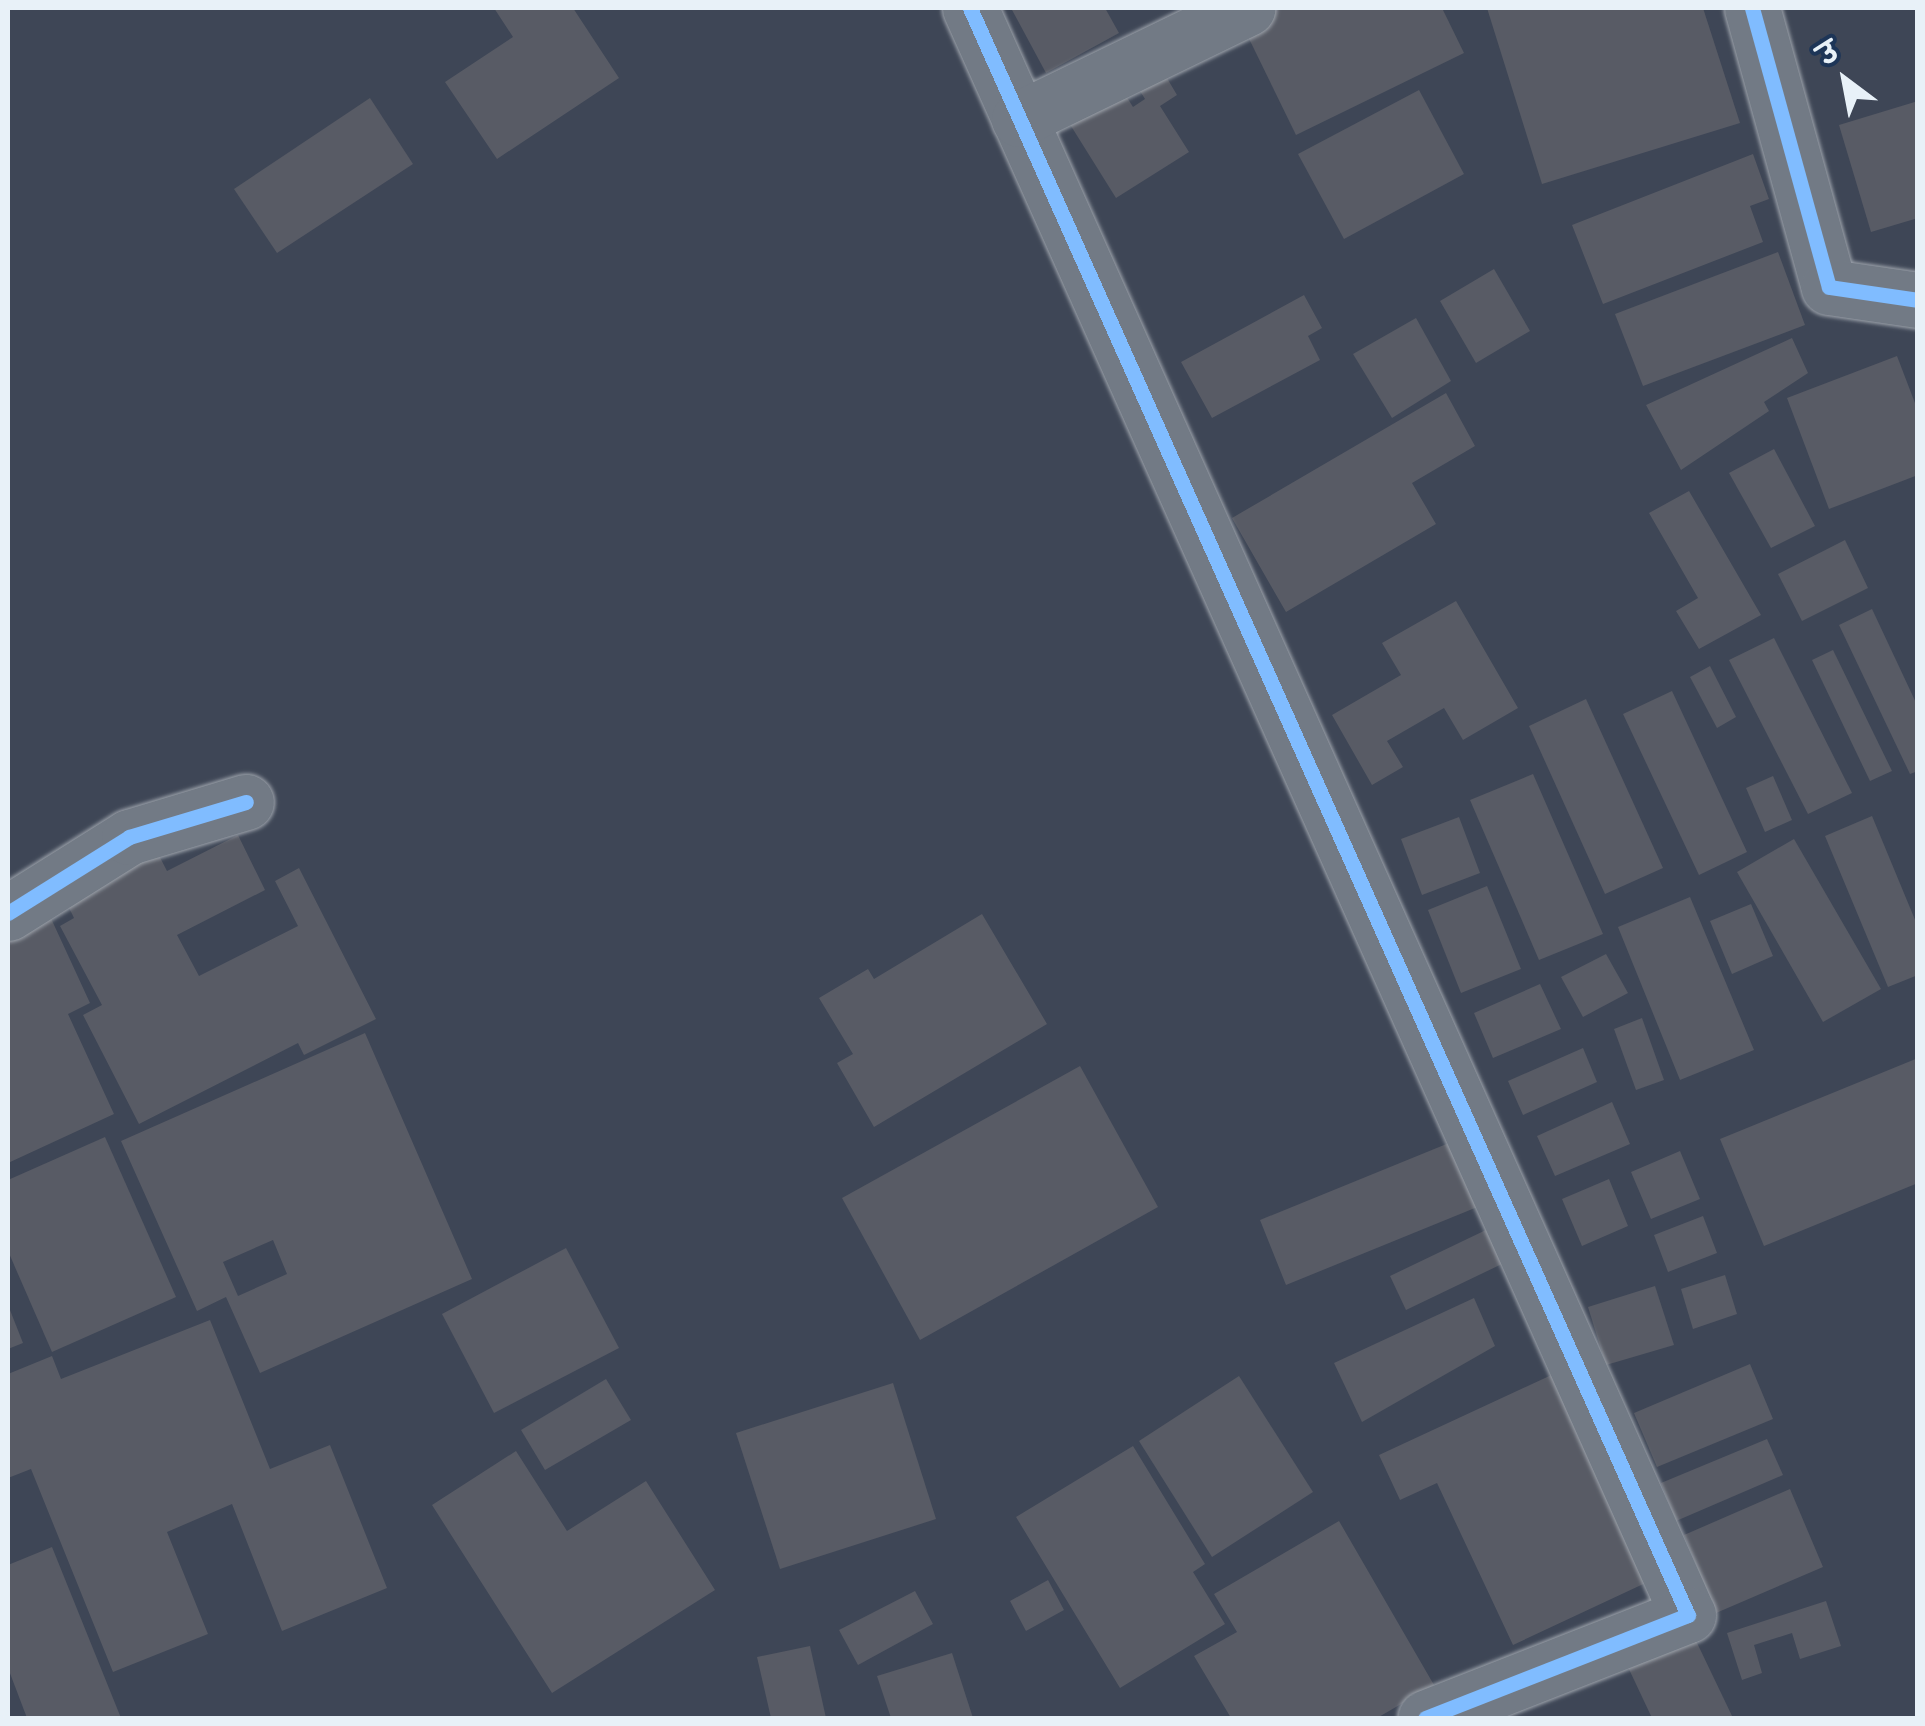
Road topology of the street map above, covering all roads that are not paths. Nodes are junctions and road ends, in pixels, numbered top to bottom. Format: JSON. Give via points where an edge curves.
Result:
{"nodes":[{"id":1,"x":970,"y":8,"type":"edge"},
{"id":2,"x":1248,"y":8,"type":"edge"},
{"id":3,"x":1752,"y":8,"type":"edge"},
{"id":4,"x":1020,"y":118,"type":"junction"},
{"id":5,"x":1918,"y":300,"type":"edge"},
{"id":6,"x":246,"y":802,"type":"dead end"},
{"id":7,"x":8,"y":913,"type":"edge"},
{"id":8,"x":1425,"y":1718,"type":"edge"}],
"edges":[{"from":1,"to":4,"type":"street"},
{"from":2,"to":4,"type":"street"},
{"from":3,"to":5,"type":"street","via":[[1829,287]]},
{"from":4,"to":8,"type":"street","via":[[1688,1615]]},
{"from":6,"to":7,"type":"street","via":[[129,837]]}]}
